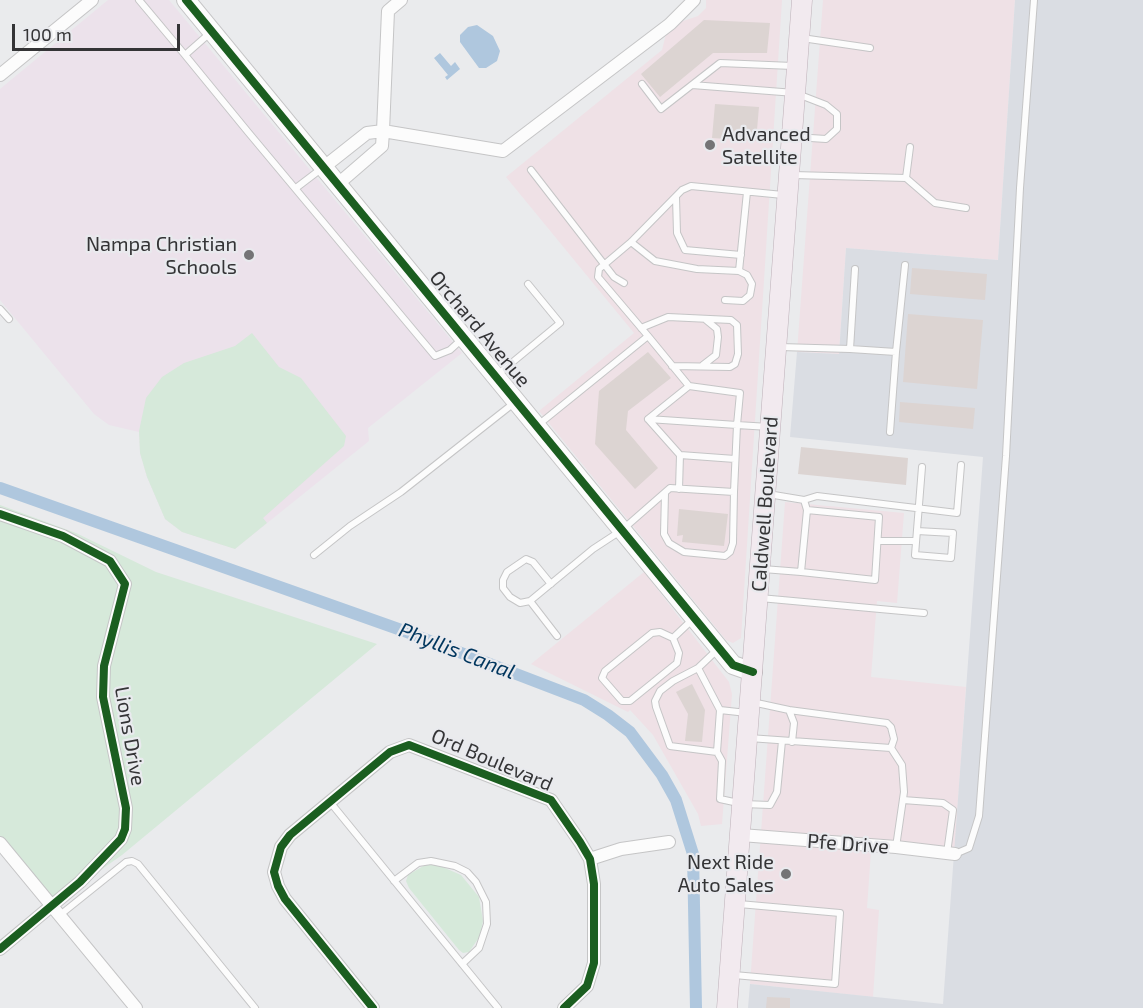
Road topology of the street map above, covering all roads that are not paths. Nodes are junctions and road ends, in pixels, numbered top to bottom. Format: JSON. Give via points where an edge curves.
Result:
{"nodes":[{"id":1,"x":92,"y":0,"type":"edge"},
{"id":2,"x":139,"y":0,"type":"edge"},
{"id":3,"x":186,"y":0,"type":"edge"},
{"id":4,"x":401,"y":0,"type":"edge"},
{"id":5,"x":694,"y":0,"type":"edge"},
{"id":6,"x":802,"y":0,"type":"edge"},
{"id":7,"x":1034,"y":0,"type":"edge"},
{"id":8,"x":212,"y":32,"type":"junction"},
{"id":9,"x":799,"y":37,"type":"junction"},
{"id":10,"x":870,"y":48,"type":"dead end"},
{"id":11,"x":185,"y":55,"type":"junction"},
{"id":12,"x":797,"y":67,"type":"junction"},
{"id":13,"x":0,"y":75,"type":"edge"},
{"id":14,"x":642,"y":84,"type":"dead end"},
{"id":15,"x":692,"y":85,"type":"junction"},
{"id":16,"x":795,"y":93,"type":"junction"},
{"id":17,"x":383,"y":131,"type":"junction"},
{"id":18,"x":792,"y":136,"type":"junction"},
{"id":19,"x":910,"y":147,"type":"dead end"},
{"id":20,"x":324,"y":167,"type":"junction"},
{"id":21,"x":531,"y":170,"type":"dead end"},
{"id":22,"x":789,"y":175,"type":"junction"},
{"id":23,"x":906,"y":178,"type":"junction"},
{"id":24,"x":338,"y":184,"type":"junction"},
{"id":25,"x":296,"y":188,"type":"junction"},
{"id":26,"x":747,"y":192,"type":"junction"},
{"id":27,"x":788,"y":195,"type":"junction"},
{"id":28,"x":676,"y":197,"type":"junction"},
{"id":29,"x":966,"y":208,"type":"dead end"},
{"id":30,"x":632,"y":242,"type":"junction"},
{"id":31,"x":741,"y":255,"type":"junction"},
{"id":32,"x":604,"y":265,"type":"junction"},
{"id":33,"x":905,"y":265,"type":"dead end"},
{"id":34,"x":855,"y":269,"type":"dead end"},
{"id":35,"x":739,"y":271,"type":"junction"},
{"id":36,"x":624,"y":283,"type":"dead end"},
{"id":37,"x":528,"y":284,"type":"dead end"},
{"id":38,"x":725,"y":300,"type":"dead end"},
{"id":39,"x":0,"y":309,"type":"edge"},
{"id":40,"x":702,"y":318,"type":"junction"},
{"id":41,"x":9,"y":320,"type":"dead end"},
{"id":42,"x":641,"y":328,"type":"junction"},
{"id":43,"x":464,"y":336,"type":"junction"},
{"id":44,"x":648,"y":336,"type":"junction"},
{"id":45,"x":777,"y":347,"type":"junction"},
{"id":46,"x":850,"y":349,"type":"junction"},
{"id":47,"x":896,"y":352,"type":"junction"},
{"id":48,"x":704,"y":365,"type":"junction"},
{"id":49,"x":672,"y":366,"type":"junction"},
{"id":50,"x":496,"y":375,"type":"junction"},
{"id":51,"x":689,"y":386,"type":"junction"},
{"id":52,"x":517,"y":400,"type":"junction"},
{"id":53,"x":648,"y":419,"type":"junction"},
{"id":54,"x":737,"y":425,"type":"junction"},
{"id":55,"x":538,"y":426,"type":"junction"},
{"id":56,"x":771,"y":427,"type":"junction"},
{"id":57,"x":890,"y":432,"type":"dead end"},
{"id":58,"x":680,"y":455,"type":"junction"},
{"id":59,"x":735,"y":459,"type":"junction"},
{"id":60,"x":961,"y":465,"type":"dead end"},
{"id":61,"x":922,"y":466,"type":"dead end"},
{"id":62,"x":679,"y":489,"type":"junction"},
{"id":63,"x":734,"y":492,"type":"junction"},
{"id":64,"x":664,"y":493,"type":"junction"},
{"id":65,"x":767,"y":494,"type":"junction"},
{"id":66,"x":804,"y":500,"type":"junction"},
{"id":67,"x":919,"y":508,"type":"junction"},
{"id":68,"x":807,"y":510,"type":"junction"},
{"id":69,"x":0,"y":513,"type":"edge"},
{"id":70,"x":622,"y":530,"type":"junction"},
{"id":71,"x":917,"y":531,"type":"junction"},
{"id":72,"x":878,"y":541,"type":"junction"},
{"id":73,"x":915,"y":541,"type":"junction"},
{"id":74,"x":314,"y":555,"type":"dead end"},
{"id":75,"x":760,"y":569,"type":"junction"},
{"id":76,"x":801,"y":572,"type":"junction"},
{"id":77,"x":551,"y":584,"type":"junction"},
{"id":78,"x":758,"y":598,"type":"junction"},
{"id":79,"x":530,"y":601,"type":"junction"},
{"id":80,"x":924,"y":613,"type":"dead end"},
{"id":81,"x":695,"y":617,"type":"junction"},
{"id":82,"x":557,"y":636,"type":"dead end"},
{"id":83,"x":673,"y":638,"type":"junction"},
{"id":84,"x":719,"y":648,"type":"junction"},
{"id":85,"x":698,"y":668,"type":"junction"},
{"id":86,"x":753,"y":672,"type":"junction"},
{"id":87,"x":751,"y":708,"type":"junction"},
{"id":88,"x":720,"y":710,"type":"junction"},
{"id":89,"x":789,"y":710,"type":"junction"},
{"id":90,"x":748,"y":738,"type":"junction"},
{"id":91,"x":782,"y":741,"type":"junction"},
{"id":92,"x":792,"y":741,"type":"junction"},
{"id":93,"x":891,"y":748,"type":"junction"},
{"id":94,"x":717,"y":752,"type":"junction"},
{"id":95,"x":903,"y":801,"type":"junction"},
{"id":96,"x":330,"y":802,"type":"junction"},
{"id":97,"x":743,"y":804,"type":"junction"},
{"id":98,"x":741,"y":835,"type":"junction"},
{"id":99,"x":669,"y":842,"type":"dead end"},
{"id":100,"x":0,"y":843,"type":"edge"},
{"id":101,"x":896,"y":847,"type":"junction"},
{"id":102,"x":951,"y":854,"type":"junction"},
{"id":103,"x":590,"y":859,"type":"junction"},
{"id":104,"x":394,"y":881,"type":"junction"},
{"id":105,"x":735,"y":904,"type":"junction"},
{"id":106,"x":51,"y":905,"type":"junction"},
{"id":107,"x":60,"y":915,"type":"junction"},
{"id":108,"x":0,"y":949,"type":"edge"},
{"id":109,"x":462,"y":964,"type":"junction"},
{"id":110,"x":730,"y":975,"type":"junction"},
{"id":111,"x":136,"y":1008,"type":"edge"},
{"id":112,"x":255,"y":1008,"type":"edge"},
{"id":113,"x":373,"y":1008,"type":"edge"},
{"id":114,"x":498,"y":1008,"type":"edge"},
{"id":115,"x":564,"y":1008,"type":"edge"},
{"id":116,"x":727,"y":1008,"type":"edge"}],
"edges":[{"from":1,"to":13,"type":"street"},
{"from":2,"to":11,"type":"lane"},
{"from":3,"to":8,"type":"street","name":"Orchard Avenue"},
{"from":4,"to":17,"type":"street","via":[[388,11]]},
{"from":5,"to":17,"type":"street","via":[[670,24],[503,151]]},
{"from":6,"to":9,"type":"main road","name":"Caldwell Boulevard"},
{"from":7,"to":102,"type":"lane","via":[[979,816],[969,848]]},
{"from":8,"to":11,"type":"lane"},
{"from":8,"to":20,"type":"street","name":"Orchard Avenue"},
{"from":9,"to":10,"type":"lane"},
{"from":9,"to":12,"type":"main road","name":"Caldwell Boulevard"},
{"from":11,"to":25,"type":"lane"},
{"from":12,"to":15,"type":"lane","via":[[720,63]]},
{"from":12,"to":16,"type":"main road","name":"Caldwell Boulevard"},
{"from":14,"to":15,"type":"lane","via":[[662,109]]},
{"from":15,"to":16,"type":"lane"},
{"from":16,"to":18,"type":"main road","name":"Caldwell Boulevard"},
{"from":16,"to":18,"type":"lane","via":[[826,105],[837,114],[837,129],[826,139]]},
{"from":17,"to":20,"type":"street","via":[[367,133]]},
{"from":17,"to":24,"type":"street","via":[[382,147]]},
{"from":18,"to":22,"type":"main road","name":"Caldwell Boulevard"},
{"from":19,"to":23,"type":"lane"},
{"from":20,"to":24,"type":"street","name":"Orchard Avenue"},
{"from":20,"to":25,"type":"lane"},
{"from":21,"to":32,"type":"lane"},
{"from":22,"to":23,"type":"lane"},
{"from":22,"to":27,"type":"main road","name":"Caldwell Boulevard"},
{"from":23,"to":29,"type":"lane","via":[[935,203]]},
{"from":24,"to":43,"type":"street","name":"Orchard Avenue"},
{"from":25,"to":43,"type":"lane","via":[[435,356],[450,350]]},
{"from":26,"to":27,"type":"lane"},
{"from":26,"to":28,"type":"lane","via":[[691,186]]},
{"from":26,"to":31,"type":"lane"},
{"from":27,"to":45,"type":"main road","name":"Caldwell Boulevard"},
{"from":28,"to":30,"type":"lane"},
{"from":28,"to":31,"type":"lane","via":[[677,233],[685,250]]},
{"from":30,"to":32,"type":"lane"},
{"from":30,"to":35,"type":"lane","via":[[655,261]]},
{"from":31,"to":35,"type":"lane"},
{"from":32,"to":36,"type":"lane"},
{"from":32,"to":42,"type":"lane","via":[[598,277]]},
{"from":33,"to":47,"type":"lane"},
{"from":34,"to":46,"type":"lane"},
{"from":35,"to":38,"type":"lane","via":[[752,284],[750,294],[743,301]]},
{"from":37,"to":50,"type":"lane","via":[[560,323]]},
{"from":39,"to":41,"type":"lane"},
{"from":40,"to":42,"type":"lane","via":[[668,317]]},
{"from":40,"to":48,"type":"lane","via":[[713,324],[718,337],[716,356]]},
{"from":40,"to":48,"type":"lane","via":[[731,320],[737,326],[735,364],[716,369]]},
{"from":42,"to":44,"type":"lane"},
{"from":43,"to":50,"type":"street","name":"Orchard Avenue"},
{"from":44,"to":49,"type":"lane"},
{"from":44,"to":55,"type":"lane"},
{"from":45,"to":46,"type":"lane"},
{"from":45,"to":56,"type":"main road","name":"Caldwell Boulevard"},
{"from":46,"to":47,"type":"lane"},
{"from":47,"to":57,"type":"lane"},
{"from":48,"to":49,"type":"lane"},
{"from":49,"to":51,"type":"lane"},
{"from":50,"to":52,"type":"street","name":"Orchard Avenue"},
{"from":51,"to":53,"type":"lane"},
{"from":51,"to":54,"type":"lane","via":[[740,393]]},
{"from":52,"to":55,"type":"street","name":"Orchard Avenue"},
{"from":52,"to":74,"type":"lane"},
{"from":53,"to":54,"type":"lane"},
{"from":53,"to":58,"type":"lane"},
{"from":54,"to":56,"type":"lane"},
{"from":54,"to":59,"type":"lane"},
{"from":55,"to":70,"type":"street","name":"Orchard Avenue"},
{"from":56,"to":65,"type":"main road","name":"Caldwell Boulevard"},
{"from":58,"to":59,"type":"lane"},
{"from":58,"to":62,"type":"lane"},
{"from":59,"to":63,"type":"lane"},
{"from":60,"to":67,"type":"lane","via":[[957,513]]},
{"from":61,"to":67,"type":"lane"},
{"from":62,"to":63,"type":"lane"},
{"from":62,"to":64,"type":"lane","via":[[670,488]]},
{"from":63,"to":64,"type":"lane","via":[[733,543],[725,556],[684,552],[669,543],[664,534]]},
{"from":64,"to":70,"type":"lane"},
{"from":65,"to":66,"type":"lane"},
{"from":65,"to":75,"type":"main road","name":"Caldwell Boulevard"},
{"from":66,"to":67,"type":"lane","via":[[817,496]]},
{"from":66,"to":68,"type":"lane"},
{"from":67,"to":71,"type":"lane"},
{"from":68,"to":72,"type":"lane","via":[[879,517]]},
{"from":68,"to":76,"type":"lane"},
{"from":69,"to":106,"type":"street","name":"Lions Drive","via":[[63,536],[110,561],[124,584],[104,666],[103,698],[126,808],[125,829],[121,839],[80,882]]},
{"from":70,"to":77,"type":"lane"},
{"from":70,"to":81,"type":"street","name":"Orchard Avenue"},
{"from":71,"to":73,"type":"lane"},
{"from":71,"to":73,"type":"lane","via":[[953,533],[951,558],[915,555]]},
{"from":72,"to":73,"type":"lane"},
{"from":72,"to":76,"type":"lane","via":[[875,580]]},
{"from":75,"to":76,"type":"lane"},
{"from":75,"to":78,"type":"main road","name":"Caldwell Boulevard"},
{"from":77,"to":79,"type":"lane"},
{"from":77,"to":79,"type":"lane","via":[[526,559],[507,572],[503,588],[510,597],[520,603]]},
{"from":78,"to":80,"type":"lane"},
{"from":78,"to":86,"type":"main road","name":"Caldwell Boulevard"},
{"from":79,"to":82,"type":"lane"},
{"from":81,"to":83,"type":"lane"},
{"from":81,"to":84,"type":"street","name":"Orchard Avenue"},
{"from":83,"to":83,"type":"lane","via":[[679,653],[676,663],[630,701],[622,701],[602,678],[605,671],[652,633]]},
{"from":84,"to":85,"type":"lane"},
{"from":84,"to":86,"type":"street","name":"Orchard Avenue","via":[[733,665]]},
{"from":85,"to":88,"type":"lane"},
{"from":85,"to":94,"type":"lane","via":[[664,687],[656,707],[670,746]]},
{"from":86,"to":87,"type":"main road","name":"Caldwell Boulevard"},
{"from":87,"to":88,"type":"lane"},
{"from":87,"to":89,"type":"lane"},
{"from":87,"to":90,"type":"main road","name":"Caldwell Boulevard"},
{"from":88,"to":94,"type":"lane"},
{"from":89,"to":92,"type":"lane","via":[[794,723]]},
{"from":89,"to":93,"type":"lane","via":[[887,723],[894,739]]},
{"from":90,"to":91,"type":"lane"},
{"from":90,"to":97,"type":"main road","name":"Caldwell Boulevard"},
{"from":91,"to":92,"type":"lane"},
{"from":91,"to":97,"type":"lane","via":[[777,792],[770,805]]},
{"from":92,"to":93,"type":"lane"},
{"from":93,"to":95,"type":"lane","via":[[902,765]]},
{"from":94,"to":97,"type":"lane","via":[[722,761],[720,799]]},
{"from":95,"to":101,"type":"lane"},
{"from":95,"to":102,"type":"lane","via":[[943,803],[953,810]]},
{"from":96,"to":103,"type":"street","name":"Ord Boulevard","via":[[390,752],[409,745],[420,747],[551,800]]},
{"from":96,"to":104,"type":"lane"},
{"from":96,"to":113,"type":"street","name":"Ord Boulevard","via":[[281,847],[274,872],[285,898]]},
{"from":97,"to":98,"type":"main road","name":"Caldwell Boulevard"},
{"from":98,"to":101,"type":"street","name":"Pfe Drive"},
{"from":98,"to":105,"type":"main road","name":"Caldwell Boulevard"},
{"from":99,"to":103,"type":"street","via":[[621,849]]},
{"from":100,"to":106,"type":"street"},
{"from":101,"to":102,"type":"street","name":"Pfe Drive"},
{"from":103,"to":115,"type":"street","name":"Ord Boulevard","via":[[594,884],[594,963],[587,986]]},
{"from":104,"to":109,"type":"lane"},
{"from":104,"to":109,"type":"lane","via":[[418,863],[431,861],[455,866],[476,882],[486,902],[487,924],[479,948]]},
{"from":105,"to":110,"type":"main road","name":"Caldwell Boulevard"},
{"from":105,"to":110,"type":"lane","via":[[840,913],[836,984]]},
{"from":106,"to":107,"type":"street"},
{"from":106,"to":108,"type":"street","name":"Lions Drive"},
{"from":107,"to":111,"type":"street"},
{"from":107,"to":112,"type":"lane","via":[[132,861]]},
{"from":109,"to":114,"type":"lane"},
{"from":110,"to":116,"type":"main road","name":"Caldwell Boulevard"}]}
